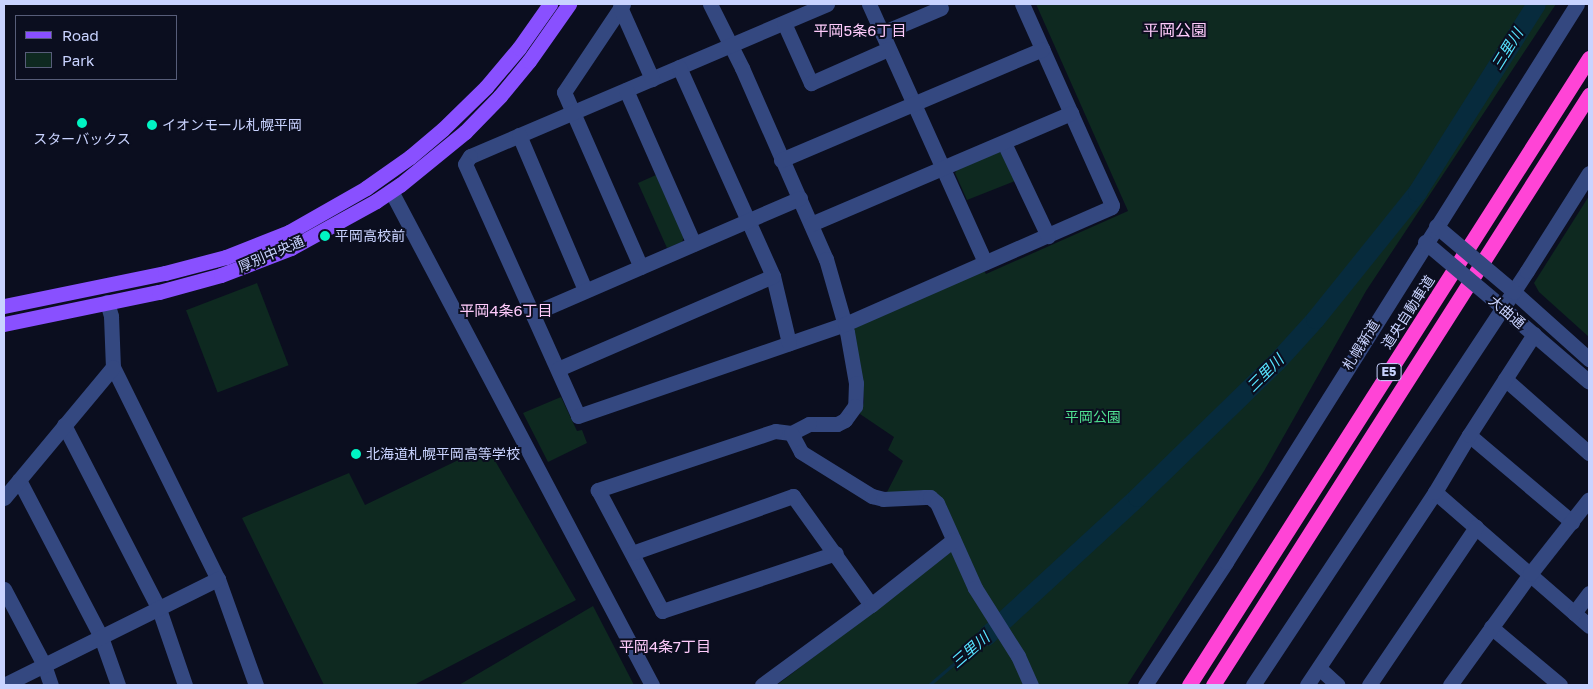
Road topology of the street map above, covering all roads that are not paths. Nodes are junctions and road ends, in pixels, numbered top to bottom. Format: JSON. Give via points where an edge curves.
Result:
{"nodes":[{"id":1,"x":550,"y":4,"type":"edge"},
{"id":2,"x":569,"y":4,"type":"edge"},
{"id":3,"x":710,"y":4,"type":"edge"},
{"id":4,"x":827,"y":4,"type":"edge"},
{"id":5,"x":869,"y":4,"type":"edge"},
{"id":6,"x":1022,"y":4,"type":"edge"},
{"id":7,"x":1577,"y":4,"type":"edge"},
{"id":8,"x":622,"y":5,"type":"edge"},
{"id":9,"x":941,"y":8,"type":"dead end"},
{"id":10,"x":784,"y":23,"type":"junction"},
{"id":11,"x":882,"y":33,"type":"junction"},
{"id":12,"x":729,"y":45,"type":"junction"},
{"id":13,"x":888,"y":49,"type":"junction"},
{"id":14,"x":1042,"y":49,"type":"junction"},
{"id":15,"x":1589,"y":58,"type":"edge"},
{"id":16,"x":679,"y":67,"type":"junction"},
{"id":17,"x":652,"y":79,"type":"junction"},
{"id":18,"x":626,"y":90,"type":"junction"},
{"id":19,"x":1589,"y":95,"type":"edge"},
{"id":20,"x":914,"y":104,"type":"junction"},
{"id":21,"x":572,"y":113,"type":"junction"},
{"id":22,"x":1071,"y":113,"type":"junction"},
{"id":23,"x":519,"y":135,"type":"junction"},
{"id":24,"x":1004,"y":143,"type":"junction"},
{"id":25,"x":782,"y":160,"type":"junction"},
{"id":26,"x":943,"y":169,"type":"junction"},
{"id":27,"x":1589,"y":173,"type":"edge"},
{"id":28,"x":391,"y":191,"type":"junction"},
{"id":29,"x":800,"y":198,"type":"junction"},
{"id":30,"x":748,"y":220,"type":"junction"},
{"id":31,"x":811,"y":224,"type":"junction"},
{"id":32,"x":1436,"y":226,"type":"junction"},
{"id":33,"x":1048,"y":236,"type":"junction"},
{"id":34,"x":1425,"y":242,"type":"junction"},
{"id":35,"x":694,"y":244,"type":"junction"},
{"id":36,"x":985,"y":262,"type":"junction"},
{"id":37,"x":641,"y":267,"type":"junction"},
{"id":38,"x":773,"y":276,"type":"junction"},
{"id":39,"x":585,"y":290,"type":"junction"},
{"id":40,"x":1514,"y":292,"type":"junction"},
{"id":41,"x":107,"y":302,"type":"junction"},
{"id":42,"x":4,"y":306,"type":"edge"},
{"id":43,"x":1503,"y":308,"type":"junction"},
{"id":44,"x":532,"y":314,"type":"junction"},
{"id":45,"x":4,"y":324,"type":"edge"},
{"id":46,"x":845,"y":324,"type":"junction"},
{"id":47,"x":1534,"y":334,"type":"junction"},
{"id":48,"x":790,"y":343,"type":"junction"},
{"id":49,"x":1589,"y":359,"type":"edge"},
{"id":50,"x":113,"y":368,"type":"junction"},
{"id":51,"x":558,"y":370,"type":"junction"},
{"id":52,"x":1505,"y":379,"type":"junction"},
{"id":53,"x":1589,"y":382,"type":"edge"},
{"id":54,"x":64,"y":425,"type":"junction"},
{"id":55,"x":791,"y":433,"type":"junction"},
{"id":56,"x":1469,"y":434,"type":"junction"},
{"id":57,"x":1589,"y":452,"type":"edge"},
{"id":58,"x":19,"y":480,"type":"junction"},
{"id":59,"x":1435,"y":492,"type":"junction"},
{"id":60,"x":4,"y":498,"type":"edge"},
{"id":61,"x":1589,"y":499,"type":"edge"},
{"id":62,"x":1572,"y":522,"type":"junction"},
{"id":63,"x":1476,"y":527,"type":"junction"},
{"id":64,"x":953,"y":540,"type":"junction"},
{"id":65,"x":632,"y":553,"type":"junction"},
{"id":66,"x":836,"y":553,"type":"junction"},
{"id":67,"x":1530,"y":574,"type":"junction"},
{"id":68,"x":218,"y":579,"type":"junction"},
{"id":69,"x":4,"y":589,"type":"edge"},
{"id":70,"x":1589,"y":593,"type":"edge"},
{"id":71,"x":872,"y":605,"type":"junction"},
{"id":72,"x":158,"y":609,"type":"junction"},
{"id":73,"x":1574,"y":613,"type":"junction"},
{"id":74,"x":1589,"y":626,"type":"edge"},
{"id":75,"x":1492,"y":627,"type":"junction"},
{"id":76,"x":101,"y":637,"type":"junction"},
{"id":77,"x":44,"y":665,"type":"junction"},
{"id":78,"x":1318,"y":668,"type":"junction"},
{"id":79,"x":4,"y":685,"type":"edge"},
{"id":80,"x":51,"y":685,"type":"edge"},
{"id":81,"x":118,"y":685,"type":"edge"},
{"id":82,"x":185,"y":685,"type":"edge"},
{"id":83,"x":256,"y":685,"type":"edge"},
{"id":84,"x":652,"y":685,"type":"edge"},
{"id":85,"x":762,"y":685,"type":"edge"},
{"id":86,"x":1031,"y":685,"type":"edge"},
{"id":87,"x":1145,"y":685,"type":"edge"},
{"id":88,"x":1189,"y":685,"type":"edge"},
{"id":89,"x":1212,"y":685,"type":"edge"},
{"id":90,"x":1253,"y":685,"type":"edge"},
{"id":91,"x":1308,"y":685,"type":"edge"},
{"id":92,"x":1338,"y":685,"type":"edge"},
{"id":93,"x":1369,"y":685,"type":"edge"},
{"id":94,"x":1452,"y":685,"type":"edge"},
{"id":95,"x":1560,"y":685,"type":"edge"}],
"edges":[{"from":1,"to":42,"type":"main road","name":"厚別中央通","via":[[486,87],[443,129],[366,188],[296,228],[226,257]]},
{"from":2,"to":28,"type":"main road","name":"厚別中央通","via":[[500,96],[465,132]]},
{"from":3,"to":12,"type":"street"},
{"from":4,"to":10,"type":"street"},
{"from":5,"to":11,"type":"street"},
{"from":6,"to":14,"type":"street"},
{"from":7,"to":32,"type":"street","name":"札幌新道"},
{"from":8,"to":17,"type":"street"},
{"from":8,"to":21,"type":"street","via":[[564,92]]},
{"from":9,"to":11,"type":"street"},
{"from":10,"to":12,"type":"street"},
{"from":10,"to":13,"type":"street","via":[[811,83]]},
{"from":11,"to":13,"type":"street"},
{"from":12,"to":16,"type":"street"},
{"from":12,"to":25,"type":"street"},
{"from":13,"to":20,"type":"street"},
{"from":14,"to":20,"type":"street"},
{"from":14,"to":22,"type":"street"},
{"from":15,"to":88,"type":"highway","name":"道央自動車道","number":"E5"},
{"from":16,"to":17,"type":"street"},
{"from":16,"to":30,"type":"street"},
{"from":17,"to":18,"type":"street"},
{"from":18,"to":21,"type":"street"},
{"from":18,"to":35,"type":"street"},
{"from":19,"to":89,"type":"highway","number":"E5"},
{"from":20,"to":25,"type":"street"},
{"from":20,"to":26,"type":"street"},
{"from":21,"to":23,"type":"street"},
{"from":21,"to":37,"type":"street"},
{"from":22,"to":24,"type":"street"},
{"from":22,"to":33,"type":"street","via":[[1112,205]]},
{"from":23,"to":39,"type":"street"},
{"from":23,"to":44,"type":"street","via":[[470,156],[465,164]]},
{"from":24,"to":26,"type":"street"},
{"from":24,"to":33,"type":"street"},
{"from":25,"to":29,"type":"street"},
{"from":26,"to":31,"type":"street"},
{"from":26,"to":36,"type":"street"},
{"from":27,"to":40,"type":"street"},
{"from":28,"to":41,"type":"main road","name":"厚別中央通","via":[[291,248],[221,275]]},
{"from":28,"to":84,"type":"street"},
{"from":29,"to":30,"type":"street"},
{"from":29,"to":31,"type":"street"},
{"from":30,"to":35,"type":"street"},
{"from":30,"to":38,"type":"street"},
{"from":31,"to":46,"type":"street","via":[[826,259]]},
{"from":32,"to":34,"type":"street","name":"札幌新道"},
{"from":32,"to":40,"type":"street","name":"大曲通","bridge":true},
{"from":33,"to":36,"type":"street"},
{"from":34,"to":43,"type":"street","name":"大曲通","bridge":true},
{"from":34,"to":87,"type":"street","name":"札幌新道","via":[[1226,562]]},
{"from":35,"to":37,"type":"street"},
{"from":36,"to":46,"type":"street"},
{"from":37,"to":39,"type":"street"},
{"from":38,"to":48,"type":"street"},
{"from":38,"to":51,"type":"street"},
{"from":39,"to":44,"type":"street"},
{"from":40,"to":43,"type":"street"},
{"from":40,"to":49,"type":"street","name":"大曲通"},
{"from":41,"to":45,"type":"main road","name":"厚別中央通"},
{"from":41,"to":50,"type":"street","via":[[111,316]]},
{"from":43,"to":47,"type":"street","name":"大曲通"},
{"from":43,"to":90,"type":"street"},
{"from":44,"to":51,"type":"street"},
{"from":46,"to":48,"type":"street"},
{"from":46,"to":55,"type":"street","via":[[856,383],[855,406],[845,420],[837,424],[809,424]]},
{"from":47,"to":52,"type":"street"},
{"from":47,"to":53,"type":"street","name":"大曲通"},
{"from":48,"to":51,"type":"street","via":[[578,416]]},
{"from":50,"to":54,"type":"street"},
{"from":50,"to":68,"type":"street"},
{"from":52,"to":56,"type":"street"},
{"from":52,"to":57,"type":"street"},
{"from":54,"to":58,"type":"street"},
{"from":54,"to":72,"type":"street"},
{"from":55,"to":64,"type":"street","via":[[801,452],[872,496],[884,500],[930,497]]},
{"from":55,"to":65,"type":"street","via":[[776,431],[598,490]]},
{"from":56,"to":59,"type":"street"},
{"from":56,"to":62,"type":"street"},
{"from":58,"to":60,"type":"street"},
{"from":58,"to":76,"type":"street"},
{"from":59,"to":63,"type":"street"},
{"from":59,"to":78,"type":"street"},
{"from":61,"to":62,"type":"street"},
{"from":62,"to":67,"type":"street"},
{"from":63,"to":67,"type":"street"},
{"from":63,"to":93,"type":"street"},
{"from":64,"to":71,"type":"street"},
{"from":64,"to":86,"type":"street","via":[[986,608],[1006,637]]},
{"from":65,"to":66,"type":"street","via":[[793,496]]},
{"from":65,"to":66,"type":"street","via":[[662,611]]},
{"from":66,"to":71,"type":"street"},
{"from":67,"to":73,"type":"street"},
{"from":67,"to":75,"type":"street"},
{"from":68,"to":72,"type":"street"},
{"from":68,"to":83,"type":"street"},
{"from":69,"to":77,"type":"street"},
{"from":70,"to":73,"type":"street"},
{"from":71,"to":85,"type":"street"},
{"from":72,"to":76,"type":"street"},
{"from":72,"to":82,"type":"street"},
{"from":73,"to":74,"type":"street"},
{"from":75,"to":94,"type":"street"},
{"from":75,"to":95,"type":"street"},
{"from":76,"to":77,"type":"street"},
{"from":76,"to":81,"type":"street"},
{"from":77,"to":79,"type":"street"},
{"from":77,"to":80,"type":"street"},
{"from":78,"to":91,"type":"street"},
{"from":78,"to":92,"type":"street"}]}
